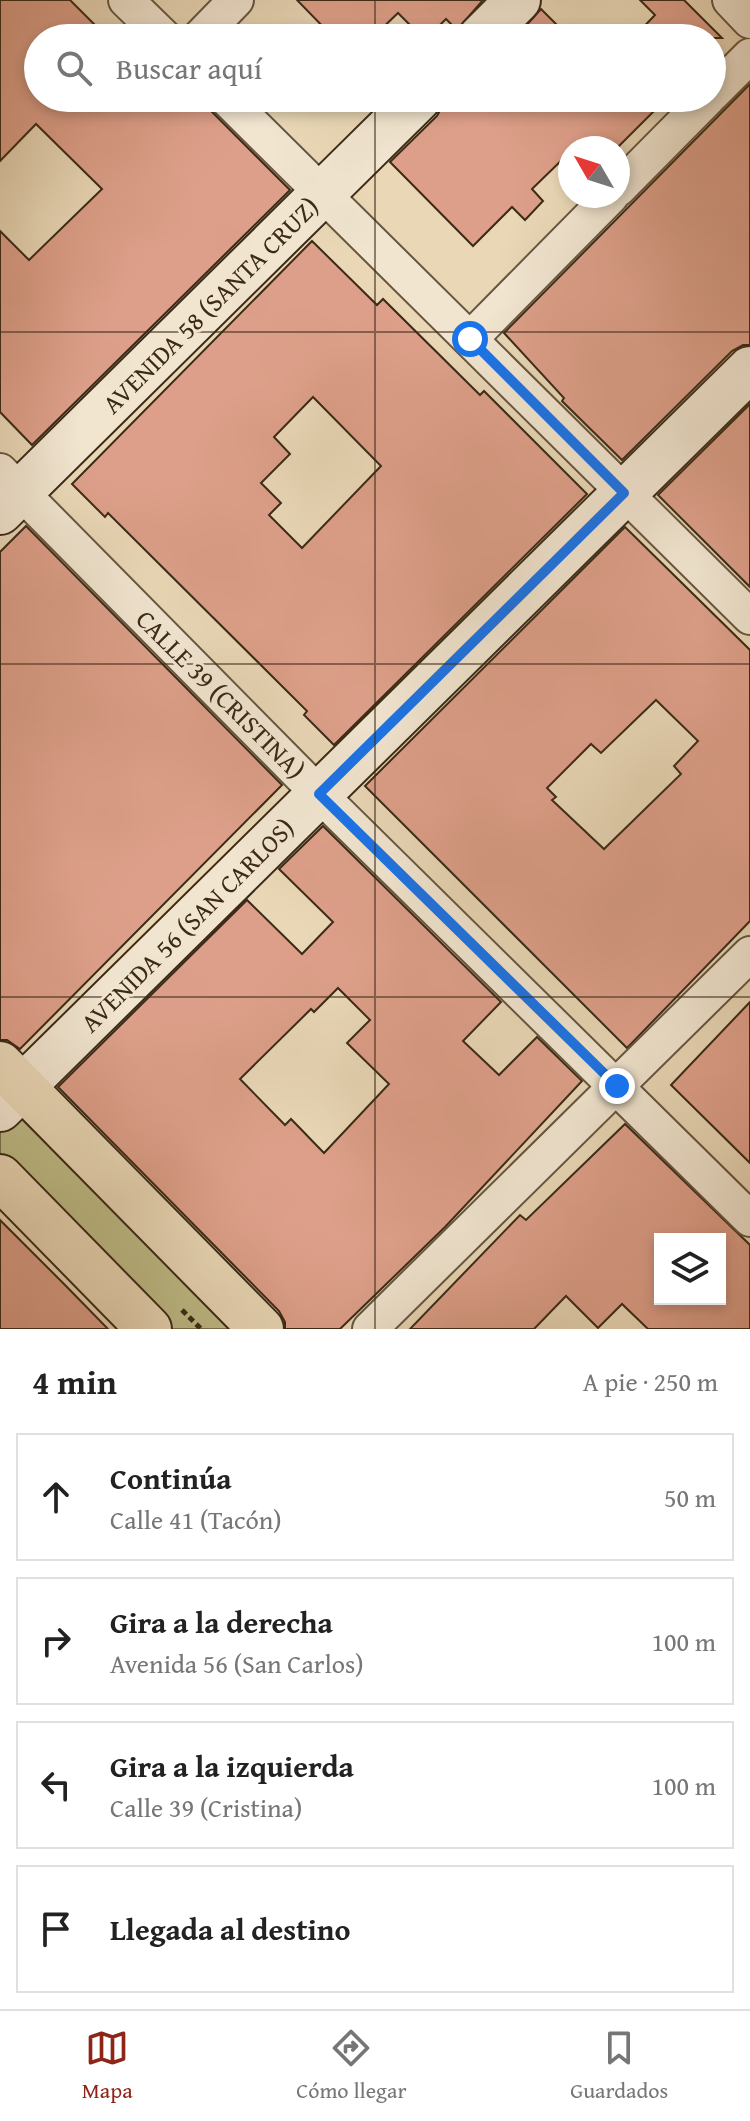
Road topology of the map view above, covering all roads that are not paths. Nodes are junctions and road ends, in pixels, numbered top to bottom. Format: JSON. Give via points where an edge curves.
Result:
{"nodes":[{"id":1,"x":126,"y":0,"type":"edge"},
{"id":2,"x":236,"y":0,"type":"edge"},
{"id":3,"x":518,"y":0,"type":"edge"},
{"id":4,"x":730,"y":0,"type":"edge"},
{"id":5,"x":750,"y":21,"type":"edge"},
{"id":6,"x":151,"y":24,"type":"edge"},
{"id":7,"x":213,"y":24,"type":"edge"},
{"id":8,"x":494,"y":24,"type":"edge"},
{"id":9,"x":750,"y":56,"type":"edge"},
{"id":10,"x":726,"y":80,"type":"edge"},
{"id":11,"x":240,"y":112,"type":"edge"},
{"id":12,"x":405,"y":112,"type":"edge"},
{"id":13,"x":694,"y":112,"type":"edge"},
{"id":14,"x":630,"y":177,"type":"edge"},
{"id":15,"x":324,"y":193,"type":"junction"},
{"id":16,"x":599,"y":208,"type":"edge"},
{"id":17,"x":470,"y":339,"type":"junction"},
{"id":18,"x":750,"y":369,"type":"edge"},
{"id":19,"x":7,"y":491,"type":"edge"},
{"id":20,"x":624,"y":493,"type":"junction"},
{"id":21,"x":750,"y":617,"type":"edge"},
{"id":22,"x":319,"y":794,"type":"junction"},
{"id":23,"x":750,"y":954,"type":"edge"},
{"id":24,"x":617,"y":1086,"type":"junction"},
{"id":25,"x":8,"y":1087,"type":"edge"},
{"id":26,"x":0,"y":1177,"type":"edge"},
{"id":27,"x":750,"y":1219,"type":"edge"},
{"id":28,"x":149,"y":1329,"type":"edge"},
{"id":29,"x":261,"y":1329,"type":"edge"},
{"id":30,"x":370,"y":1329,"type":"edge"}],
"edges":[{"from":1,"to":6,"type":"street"},
{"from":2,"to":7,"type":"street"},
{"from":3,"to":8,"type":"main road"},
{"from":4,"to":5,"type":"street"},
{"from":9,"to":10,"type":"street"},
{"from":11,"to":15,"type":"street"},
{"from":12,"to":15,"type":"main road","name":"AVENIDA 58 (SANTA CRUZ)"},
{"from":13,"to":14,"type":"street"},
{"from":15,"to":17,"type":"street"},
{"from":15,"to":19,"type":"main road","name":"AVENIDA 58 (SANTA CRUZ)"},
{"from":16,"to":17,"type":"street"},
{"from":17,"to":20,"type":"street"},
{"from":18,"to":20,"type":"main road","name":"AVENIDA 56 (SAN CARLOS)"},
{"from":19,"to":22,"type":"street","name":"CALLE 39 (CRISTINA)"},
{"from":20,"to":21,"type":"street"},
{"from":20,"to":22,"type":"main road","name":"AVENIDA 56 (SAN CARLOS)"},
{"from":22,"to":24,"type":"street","name":"CALLE 39 (CRISTINA)"},
{"from":22,"to":25,"type":"main road","name":"AVENIDA 56 (SAN CARLOS)"},
{"from":23,"to":24,"type":"street"},
{"from":24,"to":27,"type":"street","name":"CALLE 39 (CRISTINA)"},
{"from":24,"to":30,"type":"street"},
{"from":25,"to":29,"type":"main road"},
{"from":26,"to":28,"type":"main road"}]}
